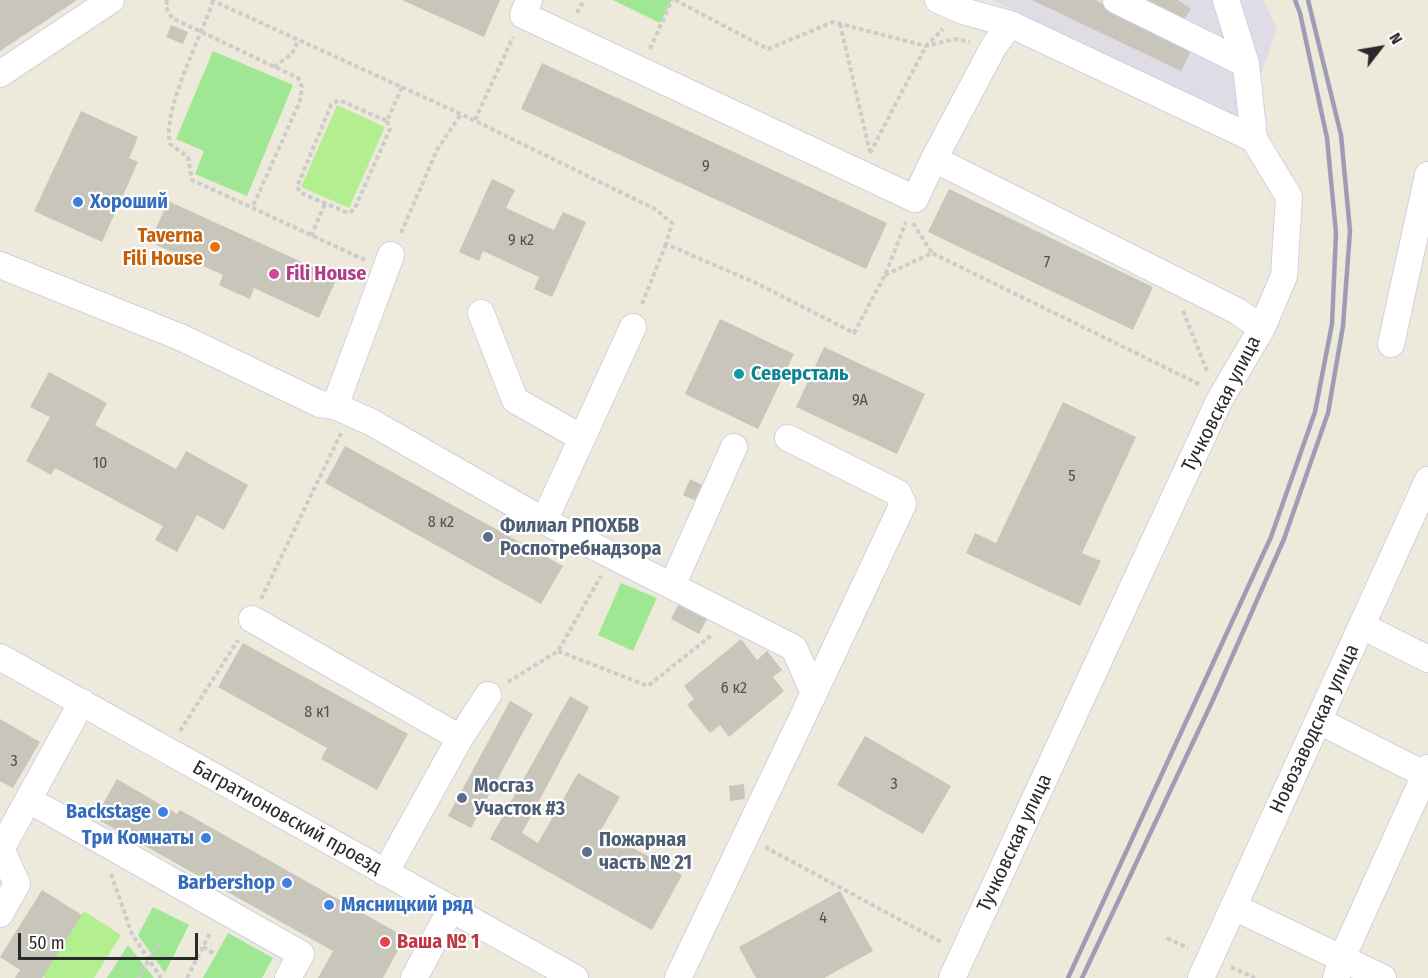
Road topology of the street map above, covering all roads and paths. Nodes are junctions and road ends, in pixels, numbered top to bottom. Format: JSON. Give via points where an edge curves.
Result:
{"nodes":[{"id":1,"x":111,"y":0,"type":"edge"},
{"id":2,"x":167,"y":0,"type":"edge"},
{"id":3,"x":673,"y":0,"type":"edge"},
{"id":4,"x":938,"y":0,"type":"edge"},
{"id":5,"x":1116,"y":0,"type":"edge"},
{"id":6,"x":1226,"y":0,"type":"edge"},
{"id":7,"x":212,"y":1,"type":"edge"},
{"id":8,"x":526,"y":7,"type":"edge"},
{"id":9,"x":963,"y":11,"type":"junction"},
{"id":10,"x":840,"y":24,"type":"junction"},
{"id":11,"x":1010,"y":24,"type":"junction"},
{"id":12,"x":202,"y":35,"type":"junction"},
{"id":13,"x":298,"y":41,"type":"junction"},
{"id":14,"x":926,"y":45,"type":"junction"},
{"id":15,"x":994,"y":46,"type":"junction"},
{"id":16,"x":1246,"y":64,"type":"junction"},
{"id":17,"x":274,"y":67,"type":"junction"},
{"id":18,"x":642,"y":70,"type":"junction"},
{"id":19,"x":0,"y":74,"type":"edge"},
{"id":20,"x":402,"y":87,"type":"junction"},
{"id":21,"x":461,"y":114,"type":"junction"},
{"id":22,"x":475,"y":120,"type":"junction"},
{"id":23,"x":387,"y":121,"type":"junction"},
{"id":24,"x":1254,"y":139,"type":"junction"},
{"id":25,"x":934,"y":159,"type":"junction"},
{"id":26,"x":865,"y":163,"type":"junction"},
{"id":27,"x":1428,"y":176,"type":"edge"},
{"id":28,"x":325,"y":204,"type":"junction"},
{"id":29,"x":253,"y":206,"type":"junction"},
{"id":30,"x":312,"y":236,"type":"junction"},
{"id":31,"x":666,"y":244,"type":"junction"},
{"id":32,"x":932,"y":253,"type":"junction"},
{"id":33,"x":389,"y":263,"type":"junction"},
{"id":34,"x":0,"y":265,"type":"edge"},
{"id":35,"x":885,"y":275,"type":"junction"},
{"id":36,"x":1169,"y":277,"type":"junction"},
{"id":37,"x":481,"y":313,"type":"dead end"},
{"id":38,"x":633,"y":327,"type":"joint"},
{"id":39,"x":1262,"y":328,"type":"junction"},
{"id":40,"x":1391,"y":344,"type":"dead end"},
{"id":41,"x":1220,"y":401,"type":"junction"},
{"id":42,"x":342,"y":410,"type":"junction"},
{"id":43,"x":582,"y":438,"type":"junction"},
{"id":44,"x":788,"y":438,"type":"dead end"},
{"id":45,"x":735,"y":447,"type":"dead end"},
{"id":46,"x":1428,"y":480,"type":"edge"},
{"id":47,"x":544,"y":521,"type":"junction"},
{"id":48,"x":611,"y":556,"type":"junction"},
{"id":49,"x":672,"y":586,"type":"junction"},
{"id":50,"x":733,"y":618,"type":"junction"},
{"id":51,"x":252,"y":619,"type":"junction"},
{"id":52,"x":1362,"y":626,"type":"junction"},
{"id":53,"x":558,"y":651,"type":"junction"},
{"id":54,"x":0,"y":657,"type":"edge"},
{"id":55,"x":1428,"y":659,"type":"edge"},
{"id":56,"x":814,"y":693,"type":"junction"},
{"id":57,"x":488,"y":695,"type":"joint"},
{"id":58,"x":82,"y":702,"type":"junction"},
{"id":59,"x":1319,"y":721,"type":"junction"},
{"id":60,"x":180,"y":731,"type":"dead end"},
{"id":61,"x":460,"y":738,"type":"junction"},
{"id":62,"x":1427,"y":773,"type":"edge"},
{"id":63,"x":17,"y":807,"type":"edge"},
{"id":64,"x":746,"y":837,"type":"junction"},
{"id":65,"x":99,"y":840,"type":"junction"},
{"id":66,"x":1,"y":850,"type":"edge"},
{"id":67,"x":385,"y":873,"type":"junction"},
{"id":68,"x":1234,"y":907,"type":"junction"},
{"id":69,"x":451,"y":909,"type":"junction"},
{"id":70,"x":222,"y":910,"type":"junction"},
{"id":71,"x":0,"y":914,"type":"edge"},
{"id":72,"x":1167,"y":938,"type":"dead end"},
{"id":73,"x":160,"y":942,"type":"dead end"},
{"id":74,"x":944,"y":944,"type":"dead end"},
{"id":75,"x":203,"y":947,"type":"junction"},
{"id":76,"x":1189,"y":948,"type":"dead end"},
{"id":77,"x":216,"y":955,"type":"dead end"},
{"id":78,"x":149,"y":961,"type":"junction"},
{"id":79,"x":1225,"y":964,"type":"dead end"},
{"id":80,"x":1339,"y":968,"type":"edge"},
{"id":81,"x":138,"y":978,"type":"edge"},
{"id":82,"x":161,"y":978,"type":"edge"},
{"id":83,"x":187,"y":978,"type":"edge"},
{"id":84,"x":288,"y":978,"type":"edge"},
{"id":85,"x":414,"y":978,"type":"edge"},
{"id":86,"x":575,"y":978,"type":"edge"},
{"id":87,"x":678,"y":978,"type":"edge"},
{"id":88,"x":952,"y":978,"type":"edge"},
{"id":89,"x":1201,"y":978,"type":"edge"},
{"id":90,"x":1255,"y":978,"type":"edge"},
{"id":91,"x":1383,"y":978,"type":"edge"}],
"edges":[{"from":1,"to":19,"type":"street"},
{"from":2,"to":12,"type":"path","via":[[172,18]]},
{"from":3,"to":10,"type":"path","via":[[768,50],[832,22]]},
{"from":3,"to":18,"type":"path"},
{"from":4,"to":9,"type":"street"},
{"from":5,"to":16,"type":"street"},
{"from":6,"to":16,"type":"street"},
{"from":7,"to":12,"type":"path"},
{"from":7,"to":13,"type":"path"},
{"from":8,"to":18,"type":"street"},
{"from":8,"to":22,"type":"path"},
{"from":9,"to":11,"type":"street"},
{"from":9,"to":14,"type":"path"},
{"from":10,"to":14,"type":"path"},
{"from":10,"to":26,"type":"path"},
{"from":11,"to":15,"type":"street"},
{"from":11,"to":24,"type":"street"},
{"from":12,"to":17,"type":"path"},
{"from":12,"to":29,"type":"path","via":[[170,109],[170,144],[188,157],[192,180]]},
{"from":13,"to":17,"type":"path","via":[[292,54]]},
{"from":13,"to":20,"type":"path"},
{"from":14,"to":15,"type":"path","via":[[954,39]]},
{"from":14,"to":26,"type":"path"},
{"from":15,"to":25,"type":"street"},
{"from":16,"to":24,"type":"street"},
{"from":17,"to":29,"type":"path","via":[[298,78],[302,87],[300,101]]},
{"from":18,"to":26,"type":"street"},
{"from":20,"to":21,"type":"path"},
{"from":20,"to":23,"type":"path"},
{"from":21,"to":22,"type":"path"},
{"from":21,"to":33,"type":"path","via":[[437,150]]},
{"from":22,"to":31,"type":"path","via":[[655,209],[672,223]]},
{"from":23,"to":28,"type":"path","via":[[390,129],[354,210],[348,213]]},
{"from":23,"to":28,"type":"path","via":[[339,100],[331,105],[297,187],[301,193]]},
{"from":24,"to":39,"type":"street","name":"Тучковская улица","via":[[1289,197],[1284,276]]},
{"from":25,"to":26,"type":"street","via":[[915,199]]},
{"from":25,"to":36,"type":"street"},
{"from":27,"to":40,"type":"street"},
{"from":28,"to":30,"type":"path"},
{"from":29,"to":30,"type":"path"},
{"from":30,"to":33,"type":"path"},
{"from":31,"to":35,"type":"path","via":[[756,283],[854,333]]},
{"from":31,"to":38,"type":"path"},
{"from":32,"to":35,"type":"path"},
{"from":32,"to":35,"type":"path","via":[[908,216]]},
{"from":32,"to":41,"type":"path","via":[[1196,380]]},
{"from":33,"to":42,"type":"street"},
{"from":34,"to":42,"type":"street","via":[[170,332],[320,404]]},
{"from":36,"to":39,"type":"street"},
{"from":36,"to":41,"type":"path"},
{"from":37,"to":43,"type":"street","via":[[515,400]]},
{"from":38,"to":43,"type":"street"},
{"from":39,"to":41,"type":"street","name":"Тучковская улица"},
{"from":41,"to":88,"type":"street","name":"Тучковская улица"},
{"from":42,"to":47,"type":"street","via":[[371,422]]},
{"from":42,"to":51,"type":"path"},
{"from":43,"to":47,"type":"street"},
{"from":44,"to":56,"type":"street","via":[[898,493],[903,504]]},
{"from":45,"to":49,"type":"street"},
{"from":46,"to":52,"type":"street","name":"Новозаводская улица"},
{"from":47,"to":48,"type":"street"},
{"from":48,"to":49,"type":"street"},
{"from":48,"to":53,"type":"path"},
{"from":49,"to":50,"type":"street"},
{"from":50,"to":53,"type":"path","via":[[648,686]]},
{"from":50,"to":56,"type":"street","via":[[794,648]]},
{"from":51,"to":60,"type":"path"},
{"from":51,"to":61,"type":"street"},
{"from":52,"to":55,"type":"street"},
{"from":52,"to":59,"type":"street","name":"Новозаводская улица"},
{"from":53,"to":57,"type":"path"},
{"from":54,"to":58,"type":"street","name":"Багратионовский проезд"},
{"from":56,"to":64,"type":"street"},
{"from":57,"to":61,"type":"street"},
{"from":58,"to":63,"type":"street"},
{"from":58,"to":67,"type":"street","name":"Багратионовский проезд"},
{"from":59,"to":62,"type":"street"},
{"from":59,"to":68,"type":"street","name":"Новозаводская улица"},
{"from":61,"to":67,"type":"street"},
{"from":62,"to":80,"type":"street"},
{"from":63,"to":65,"type":"street"},
{"from":63,"to":66,"type":"street"},
{"from":64,"to":74,"type":"path"},
{"from":64,"to":87,"type":"street"},
{"from":65,"to":70,"type":"street"},
{"from":65,"to":78,"type":"path","via":[[132,934]]},
{"from":66,"to":71,"type":"street","via":[[17,884]]},
{"from":67,"to":69,"type":"street","name":"Багратионовский проезд"},
{"from":68,"to":80,"type":"street"},
{"from":68,"to":89,"type":"street","name":"Новозаводская улица"},
{"from":69,"to":85,"type":"street"},
{"from":69,"to":86,"type":"street","name":"Багратионовский проезд"},
{"from":70,"to":75,"type":"path"},
{"from":70,"to":84,"type":"street","via":[[301,954]]},
{"from":72,"to":76,"type":"path"},
{"from":73,"to":78,"type":"path"},
{"from":75,"to":77,"type":"path"},
{"from":75,"to":83,"type":"path"},
{"from":78,"to":81,"type":"path"},
{"from":78,"to":82,"type":"path"},
{"from":79,"to":90,"type":"path"},
{"from":80,"to":91,"type":"street"}]}
